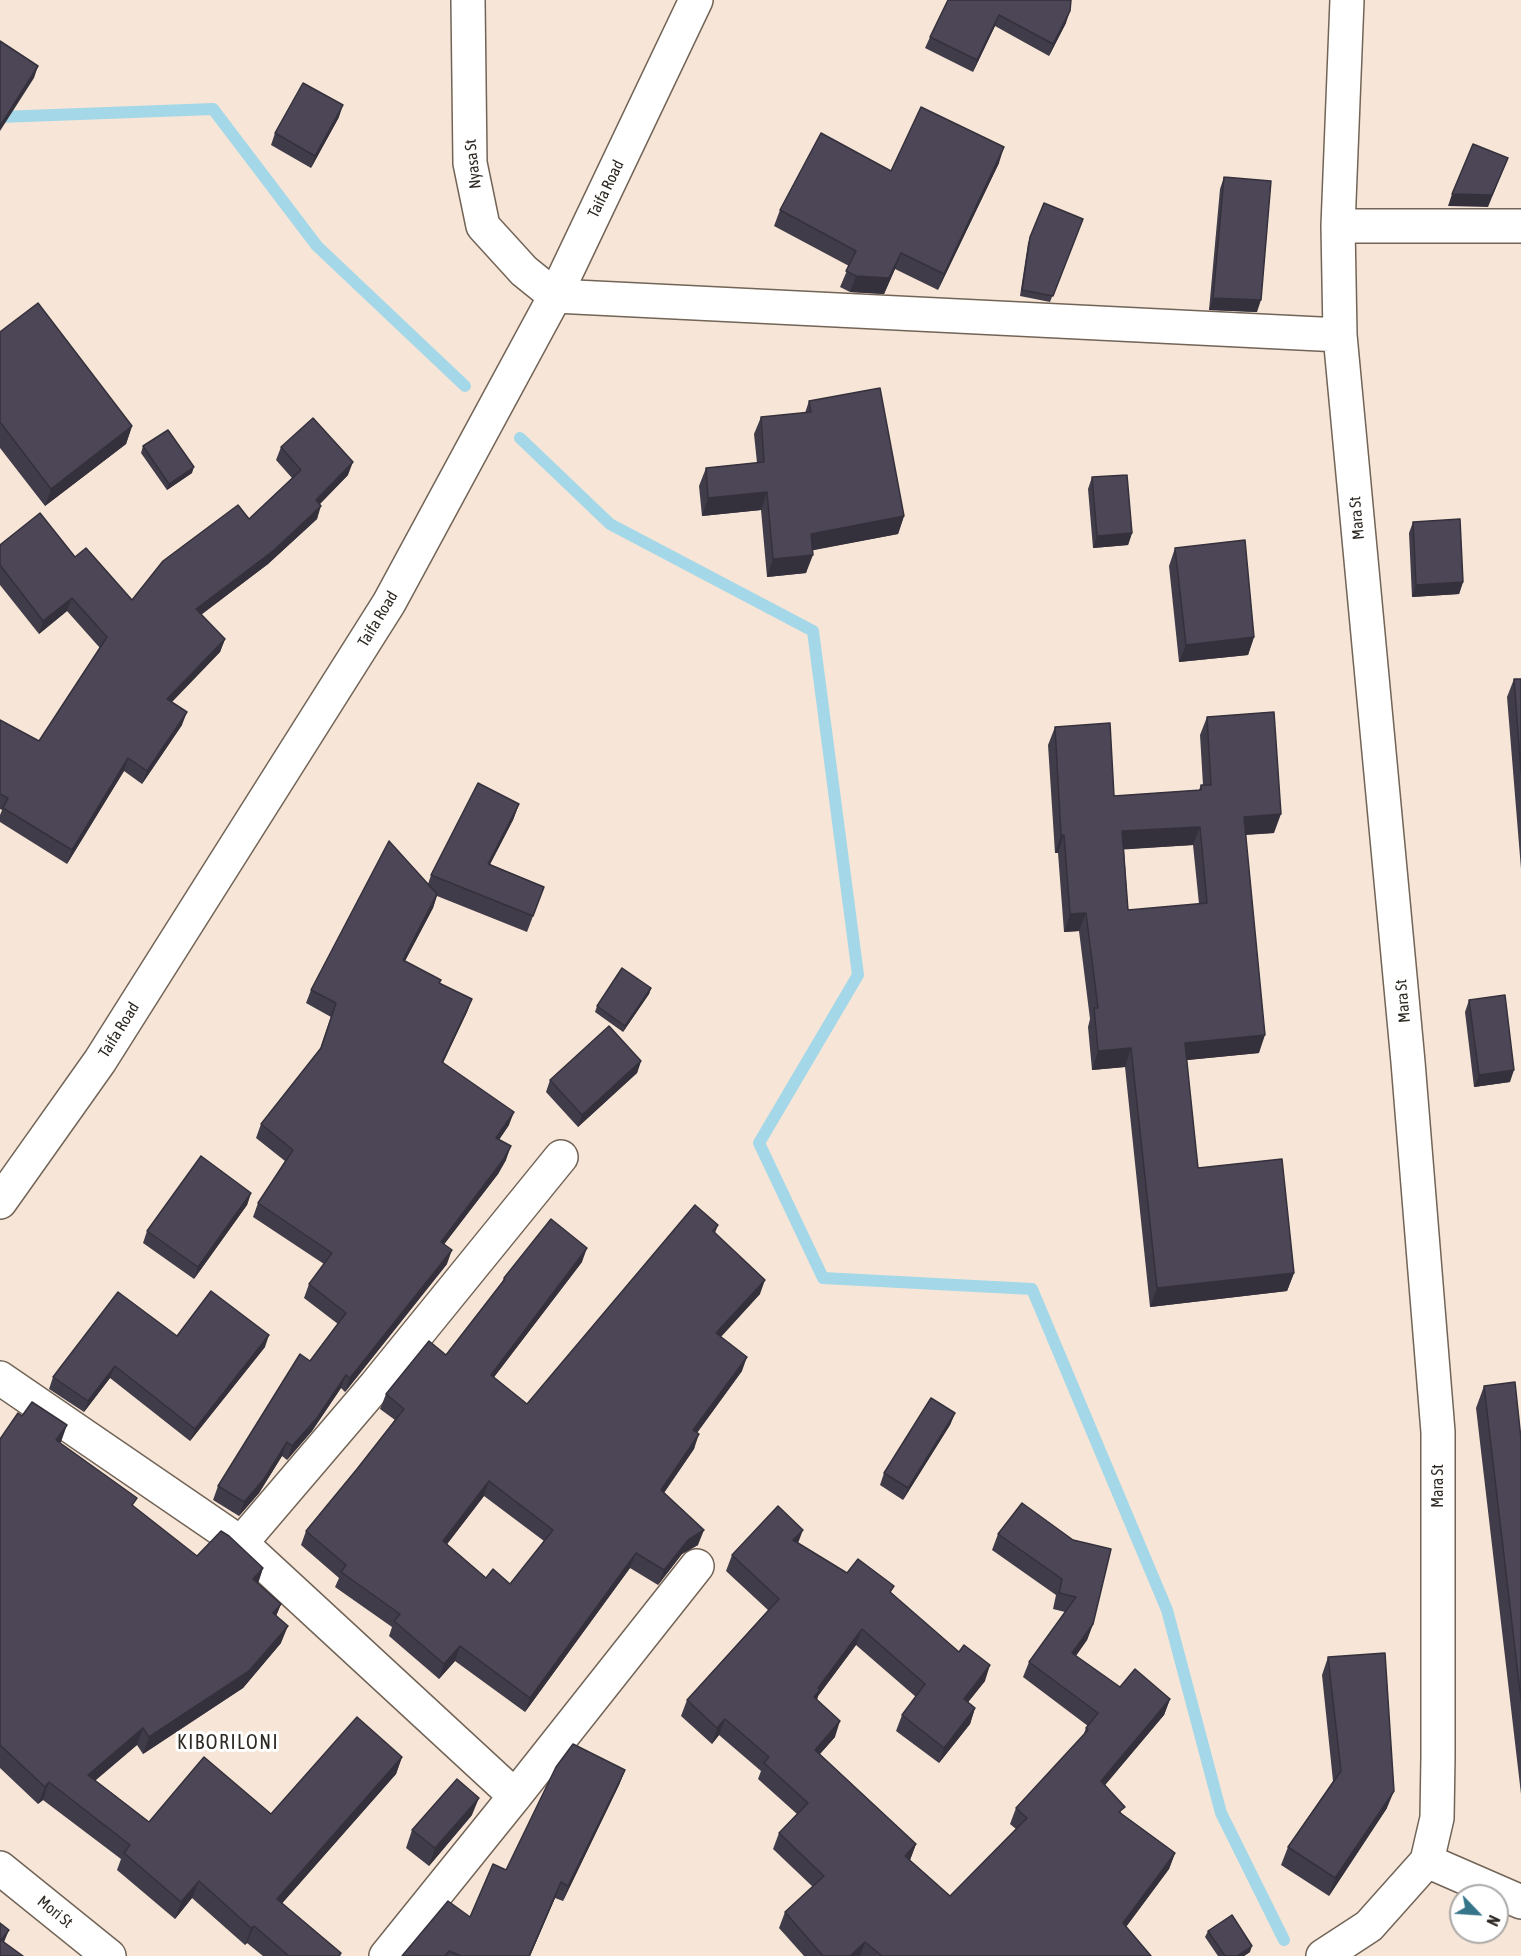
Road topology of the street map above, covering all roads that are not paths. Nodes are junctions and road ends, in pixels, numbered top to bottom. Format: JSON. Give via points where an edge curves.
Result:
{"nodes":[{"id":1,"x":468,"y":0,"type":"edge"},
{"id":2,"x":696,"y":0,"type":"edge"},
{"id":3,"x":1347,"y":0,"type":"edge"},
{"id":4,"x":1521,"y":225,"type":"edge"},
{"id":5,"x":1338,"y":226,"type":"junction"},
{"id":6,"x":555,"y":296,"type":"junction"},
{"id":7,"x":1340,"y":335,"type":"junction"},
{"id":8,"x":561,"y":1157,"type":"dead end"},
{"id":9,"x":0,"y":1202,"type":"edge"},
{"id":10,"x":0,"y":1378,"type":"edge"},
{"id":11,"x":241,"y":1543,"type":"junction"},
{"id":12,"x":697,"y":1566,"type":"dead end"},
{"id":13,"x":515,"y":1796,"type":"junction"},
{"id":14,"x":1427,"y":1861,"type":"junction"},
{"id":15,"x":0,"y":1868,"type":"edge"},
{"id":16,"x":1521,"y":1902,"type":"edge"},
{"id":17,"x":109,"y":1956,"type":"edge"},
{"id":18,"x":386,"y":1956,"type":"edge"},
{"id":19,"x":1323,"y":1956,"type":"edge"}],
"edges":[{"from":1,"to":6,"type":"main road","name":"Nyasa St","via":[[470,163],[483,226],[524,271]]},
{"from":2,"to":6,"type":"main road","name":"Taifa Road"},
{"from":3,"to":5,"type":"main road","name":"Mara St"},
{"from":4,"to":5,"type":"main road"},
{"from":5,"to":7,"type":"main road","name":"Mara St"},
{"from":6,"to":7,"type":"main road"},
{"from":6,"to":9,"type":"main road","name":"Taifa Road","via":[[389,603],[100,1060]]},
{"from":7,"to":14,"type":"main road","name":"Mara St","via":[[1408,1062],[1438,1432],[1437,1818]]},
{"from":8,"to":11,"type":"main road"},
{"from":10,"to":11,"type":"main road"},
{"from":11,"to":13,"type":"main road"},
{"from":12,"to":13,"type":"main road"},
{"from":13,"to":18,"type":"main road"},
{"from":14,"to":16,"type":"main road"},
{"from":14,"to":19,"type":"main road","name":"Mara St","via":[[1369,1926]]},
{"from":15,"to":17,"type":"main road","name":"Mori St"}]}
